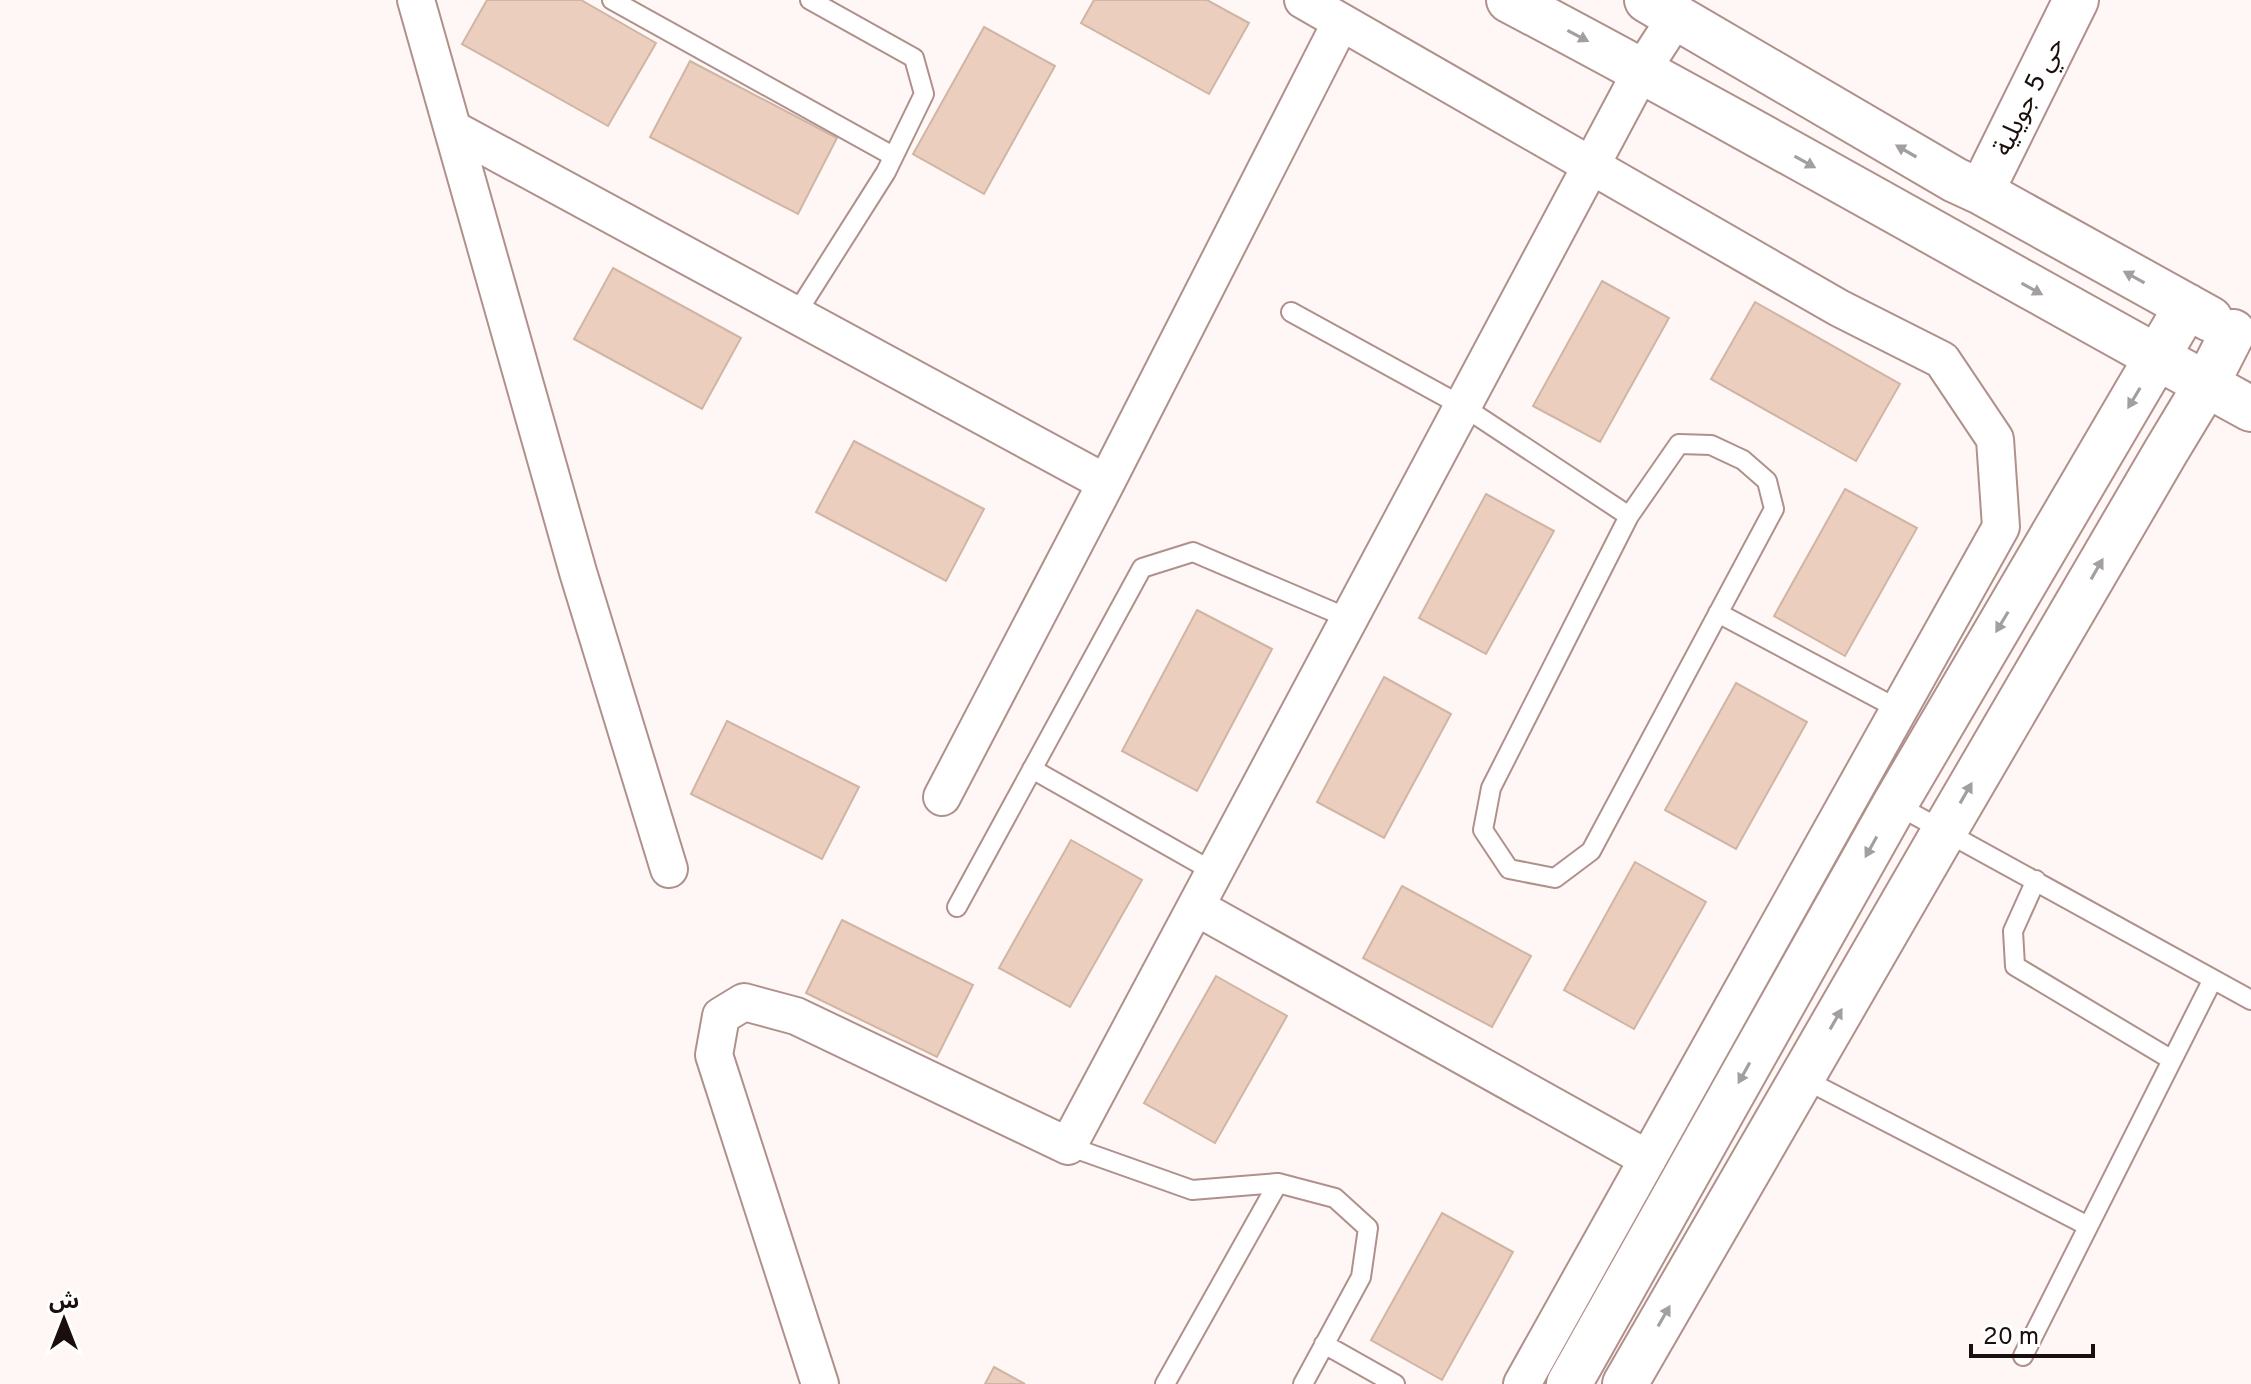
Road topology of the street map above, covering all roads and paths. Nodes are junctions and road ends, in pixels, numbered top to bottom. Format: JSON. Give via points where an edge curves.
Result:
{"nodes":[{"id":1,"x":416,"y":0,"type":"edge"},
{"id":2,"x":612,"y":0,"type":"edge"},
{"id":3,"x":810,"y":0,"type":"edge"},
{"id":4,"x":1303,"y":0,"type":"edge"},
{"id":5,"x":1509,"y":0,"type":"edge"},
{"id":6,"x":2076,"y":0,"type":"edge"},
{"id":7,"x":1662,"y":8,"type":"edge"},
{"id":8,"x":1341,"y":22,"type":"junction"},
{"id":9,"x":1642,"y":70,"type":"junction"},
{"id":10,"x":453,"y":129,"type":"junction"},
{"id":11,"x":893,"y":156,"type":"junction"},
{"id":12,"x":1592,"y":165,"type":"junction"},
{"id":13,"x":1981,"y":192,"type":"junction"},
{"id":14,"x":2187,"y":306,"type":"junction"},
{"id":15,"x":1291,"y":312,"type":"dead end"},
{"id":16,"x":796,"y":314,"type":"junction"},
{"id":17,"x":2242,"y":337,"type":"edge"},
{"id":18,"x":2157,"y":359,"type":"junction"},
{"id":19,"x":2206,"y":385,"type":"junction"},
{"id":20,"x":1464,"y":407,"type":"junction"},
{"id":21,"x":2251,"y":409,"type":"edge"},
{"id":22,"x":1106,"y":483,"type":"junction"},
{"id":23,"x":1629,"y":516,"type":"junction"},
{"id":24,"x":1718,"y":613,"type":"junction"},
{"id":25,"x":1350,"y":619,"type":"junction"},
{"id":26,"x":1900,"y":710,"type":"junction"},
{"id":27,"x":1032,"y":769,"type":"junction"},
{"id":28,"x":942,"y":797,"type":"dead end"},
{"id":29,"x":1895,"y":804,"type":"junction"},
{"id":30,"x":1945,"y":830,"type":"junction"},
{"id":31,"x":669,"y":869,"type":"dead end"},
{"id":32,"x":1214,"y":872,"type":"junction"},
{"id":33,"x":2036,"y":880,"type":"junction"},
{"id":34,"x":957,"y":907,"type":"dead end"},
{"id":35,"x":1196,"y":907,"type":"junction"},
{"id":36,"x":2213,"y":979,"type":"junction"},
{"id":37,"x":2251,"y":1000,"type":"edge"},
{"id":38,"x":2172,"y":1060,"type":"junction"},
{"id":39,"x":1802,"y":1078,"type":"junction"},
{"id":40,"x":1068,"y":1146,"type":"junction"},
{"id":41,"x":1648,"y":1159,"type":"junction"},
{"id":42,"x":1278,"y":1183,"type":"junction"},
{"id":43,"x":2088,"y":1226,"type":"junction"},
{"id":44,"x":1324,"y":1344,"type":"junction"},
{"id":45,"x":2023,"y":1356,"type":"dead end"},
{"id":46,"x":820,"y":1384,"type":"edge"},
{"id":47,"x":1165,"y":1384,"type":"edge"},
{"id":48,"x":1303,"y":1384,"type":"edge"},
{"id":49,"x":1395,"y":1384,"type":"edge"},
{"id":50,"x":1522,"y":1384,"type":"edge"},
{"id":51,"x":1569,"y":1384,"type":"edge"},
{"id":52,"x":1625,"y":1384,"type":"edge"}],
"edges":[{"from":1,"to":10,"type":"street"},
{"from":2,"to":11,"type":"lane"},
{"from":3,"to":11,"type":"lane","via":[[914,58],[924,94]]},
{"from":4,"to":8,"type":"street"},
{"from":5,"to":9,"type":"street","one_way":true},
{"from":6,"to":13,"type":"street","name":"حي 5 جويلية"},
{"from":7,"to":9,"type":"street"},
{"from":13,"to":7,"type":"street","one_way":true},
{"from":8,"to":12,"type":"street"},
{"from":8,"to":22,"type":"street"},
{"from":9,"to":12,"type":"street"},
{"from":9,"to":18,"type":"street","one_way":true},
{"from":10,"to":16,"type":"street"},
{"from":10,"to":31,"type":"street","via":[[578,572]]},
{"from":11,"to":16,"type":"lane"},
{"from":12,"to":20,"type":"street"},
{"from":12,"to":26,"type":"street","via":[[1839,308],[1942,360],[1995,439],[2001,527]]},
{"from":14,"to":13,"type":"street","one_way":true},
{"from":14,"to":17,"type":"street"},
{"from":14,"to":18,"type":"street"},
{"from":15,"to":20,"type":"lane"},
{"from":16,"to":22,"type":"street"},
{"from":17,"to":19,"type":"street"},
{"from":18,"to":19,"type":"street"},
{"from":18,"to":29,"type":"street","one_way":true},
{"from":19,"to":21,"type":"street"},
{"from":30,"to":19,"type":"street","one_way":true},
{"from":20,"to":23,"type":"lane"},
{"from":20,"to":25,"type":"street"},
{"from":22,"to":28,"type":"street"},
{"from":23,"to":24,"type":"lane","via":[[1679,444],[1711,445],[1743,460],[1767,481],[1774,509]]},
{"from":23,"to":24,"type":"lane","via":[[1491,788],[1483,830],[1509,869],[1555,878],[1591,851]]},
{"from":24,"to":26,"type":"lane"},
{"from":25,"to":27,"type":"lane","via":[[1193,552],[1142,568]]},
{"from":25,"to":32,"type":"street"},
{"from":26,"to":41,"type":"street"},
{"from":27,"to":32,"type":"lane"},
{"from":27,"to":34,"type":"lane"},
{"from":29,"to":30,"type":"lane"},
{"from":29,"to":51,"type":"street","one_way":true},
{"from":30,"to":33,"type":"lane"},
{"from":39,"to":30,"type":"street","one_way":true},
{"from":32,"to":35,"type":"street"},
{"from":33,"to":36,"type":"lane"},
{"from":33,"to":38,"type":"lane","via":[[2013,931],[2015,966]]},
{"from":35,"to":40,"type":"street"},
{"from":35,"to":41,"type":"street"},
{"from":36,"to":37,"type":"lane"},
{"from":36,"to":38,"type":"lane"},
{"from":38,"to":43,"type":"lane"},
{"from":39,"to":43,"type":"lane"},
{"from":52,"to":39,"type":"street","one_way":true},
{"from":40,"to":42,"type":"lane","via":[[1192,1190]]},
{"from":40,"to":46,"type":"street","via":[[796,1016],[744,1002],[721,1016],[714,1055]]},
{"from":41,"to":50,"type":"street"},
{"from":42,"to":44,"type":"lane","via":[[1335,1198],[1368,1228],[1361,1277]]},
{"from":42,"to":47,"type":"lane"},
{"from":43,"to":45,"type":"lane"},
{"from":44,"to":48,"type":"lane"},
{"from":44,"to":49,"type":"lane"}]}
